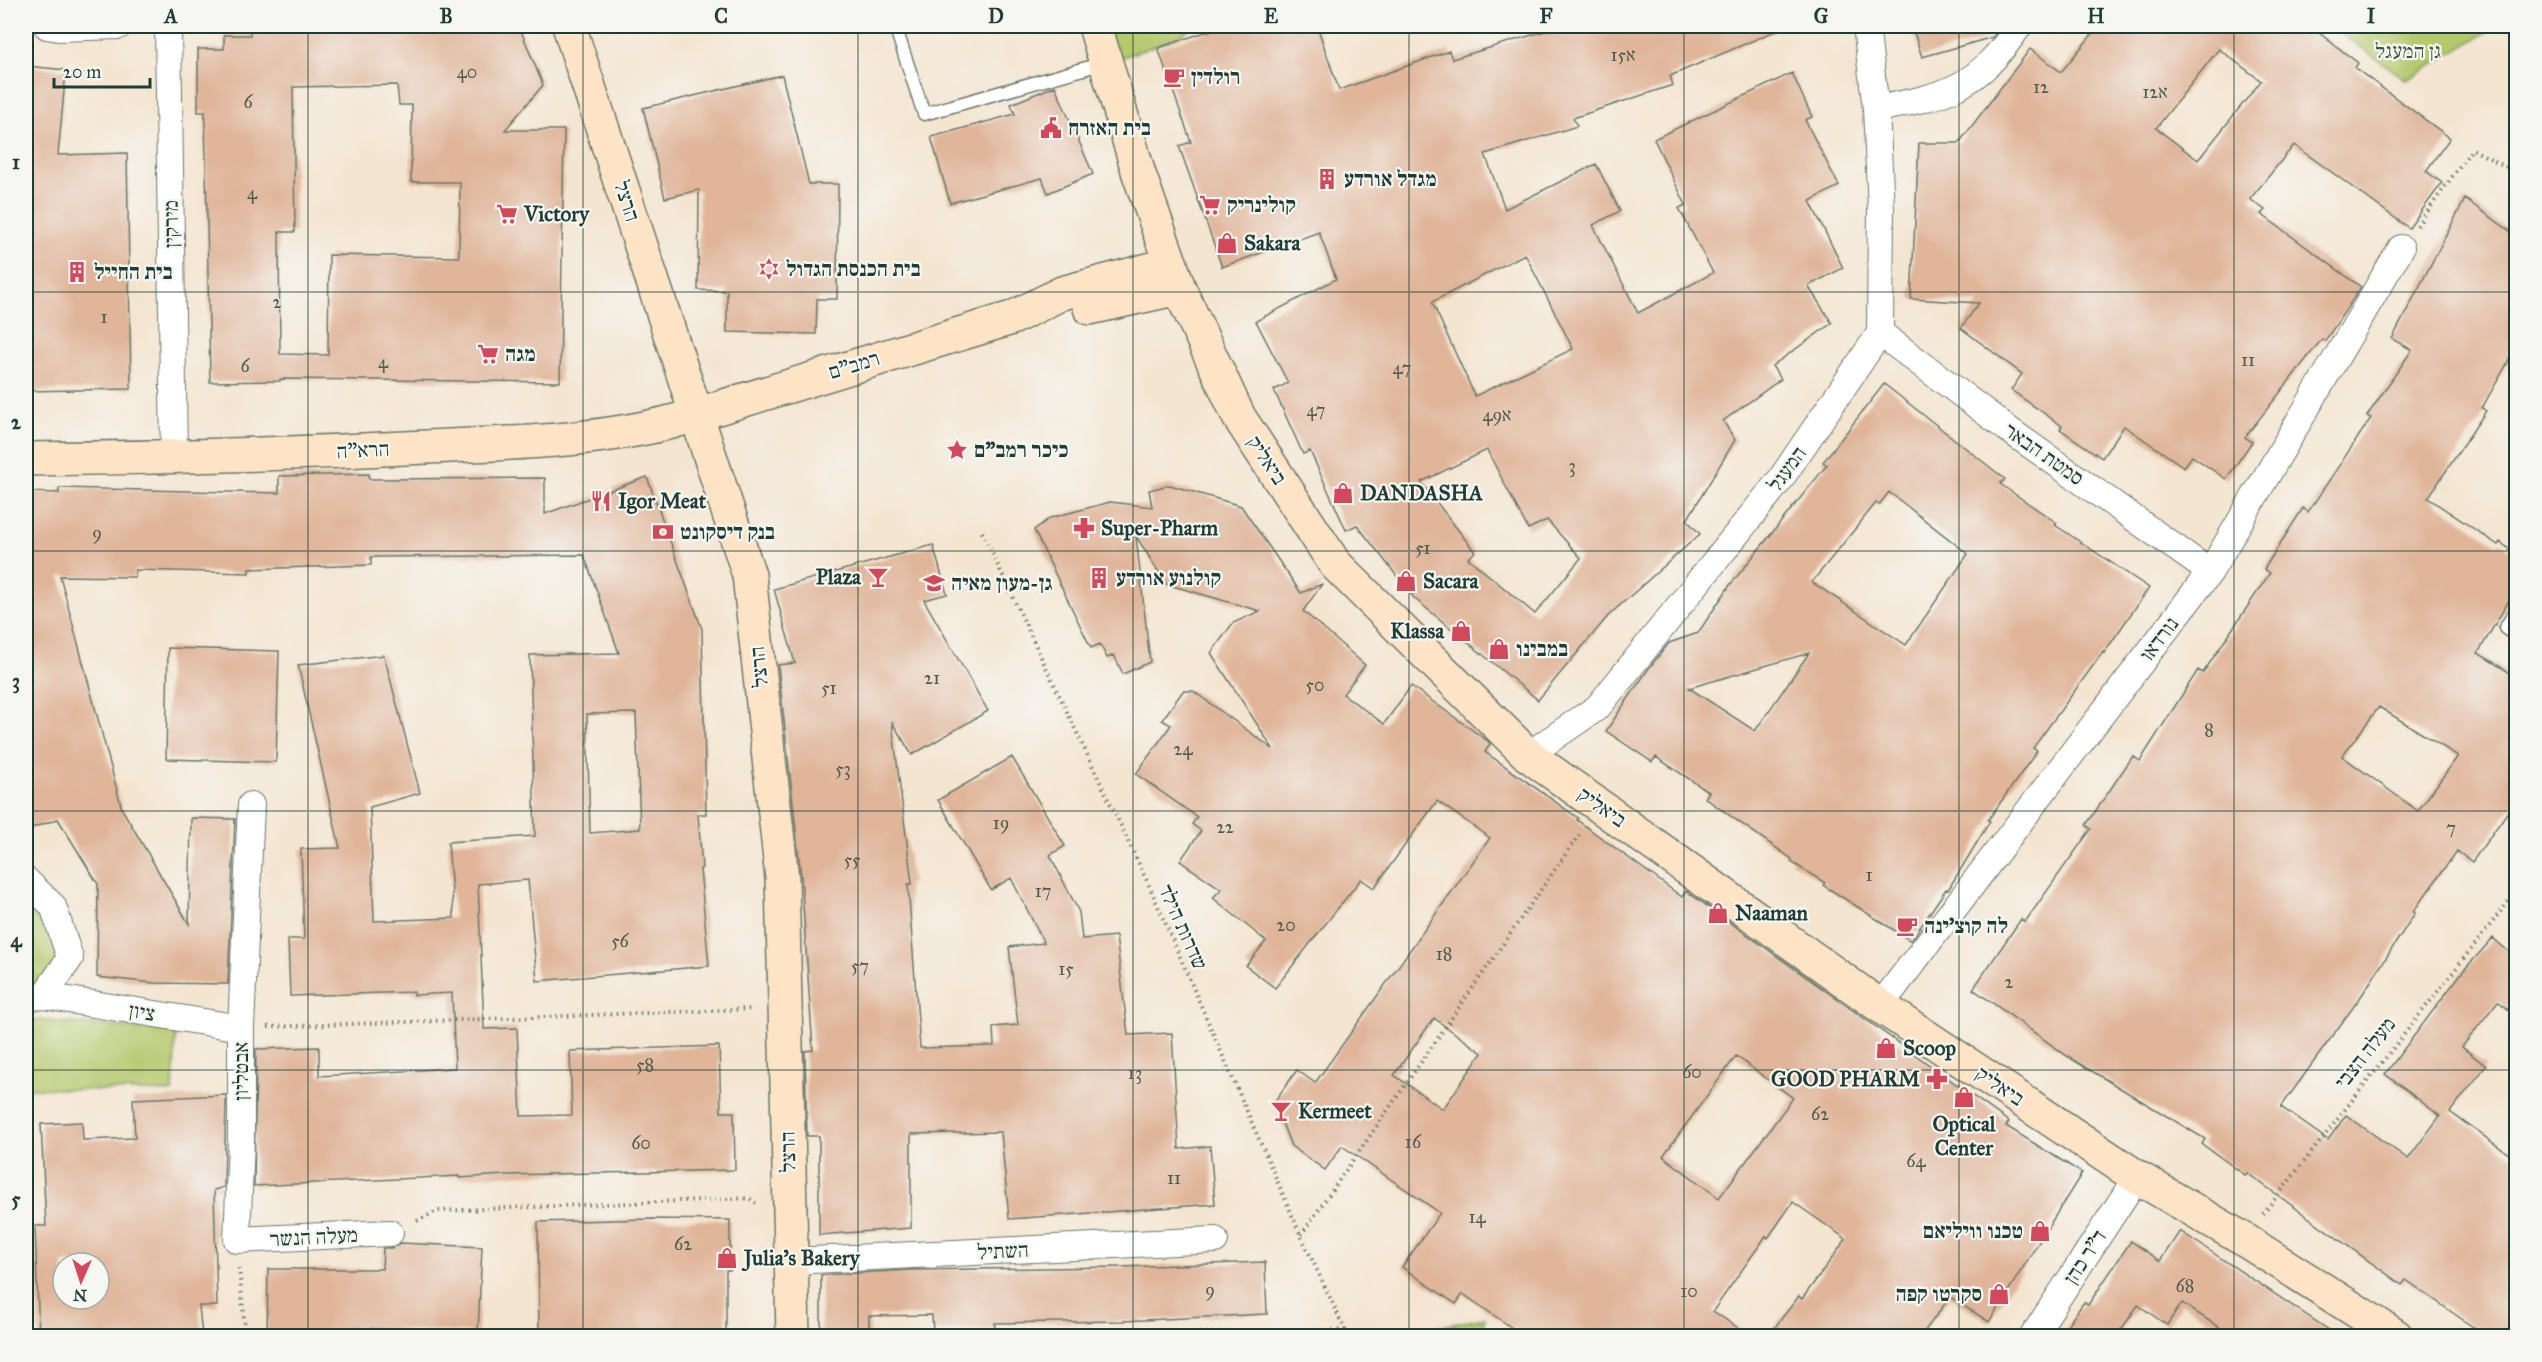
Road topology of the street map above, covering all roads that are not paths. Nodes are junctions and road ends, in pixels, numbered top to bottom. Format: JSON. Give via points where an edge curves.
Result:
{"nodes":[{"id":1,"x":47,"y":26,"type":"edge"},
{"id":2,"x":119,"y":26,"type":"edge"},
{"id":3,"x":168,"y":26,"type":"edge"},
{"id":4,"x":569,"y":26,"type":"edge"},
{"id":5,"x":896,"y":26,"type":"edge"},
{"id":6,"x":1095,"y":26,"type":"edge"},
{"id":7,"x":1866,"y":26,"type":"edge"},
{"id":8,"x":2019,"y":26,"type":"edge"},
{"id":9,"x":1106,"y":63,"type":"junction"},
{"id":10,"x":1876,"y":109,"type":"junction"},
{"id":11,"x":2401,"y":248,"type":"road end"},
{"id":12,"x":1175,"y":276,"type":"junction"},
{"id":13,"x":1880,"y":333,"type":"junction"},
{"id":14,"x":698,"y":414,"type":"junction"},
{"id":15,"x":637,"y":429,"type":"junction"},
{"id":16,"x":174,"y":458,"type":"junction"},
{"id":17,"x":26,"y":459,"type":"edge"},
{"id":18,"x":712,"y":462,"type":"junction"},
{"id":19,"x":2210,"y":572,"type":"junction"},
{"id":20,"x":2517,"y":611,"type":"edge"},
{"id":21,"x":2517,"y":636,"type":"edge"},
{"id":22,"x":1528,"y":755,"type":"junction"},
{"id":23,"x":251,"y":805,"type":"dead end"},
{"id":24,"x":26,"y":880,"type":"edge"},
{"id":25,"x":35,"y":997,"type":"edge"},
{"id":26,"x":1880,"y":1006,"type":"junction"},
{"id":27,"x":241,"y":1028,"type":"junction"},
{"id":28,"x":2137,"y":1177,"type":"junction"},
{"id":29,"x":390,"y":1233,"type":"road end"},
{"id":30,"x":237,"y":1240,"type":"joint"},
{"id":31,"x":1215,"y":1240,"type":"dead end"},
{"id":32,"x":791,"y":1245,"type":"junction"},
{"id":33,"x":2380,"y":1331,"type":"edge"},
{"id":34,"x":794,"y":1336,"type":"edge"},
{"id":35,"x":2033,"y":1336,"type":"edge"}],
"edges":[{"from":1,"to":2,"type":"street"},
{"from":3,"to":16,"type":"street","name":"מירקין"},
{"from":4,"to":14,"type":"street","name":"הרצל"},
{"from":5,"to":9,"type":"lane","via":[[924,114]]},
{"from":6,"to":9,"type":"street","name":"ביאליק"},
{"from":7,"to":10,"type":"street"},
{"from":8,"to":10,"type":"street","via":[[1981,73],[1952,90]]},
{"from":9,"to":12,"type":"street","name":"ביאליק"},
{"from":10,"to":13,"type":"street","via":[[1881,209]]},
{"from":11,"to":19,"type":"street","name":"נורדאו"},
{"from":12,"to":14,"type":"street","name":"רמב\"ם","via":[[1070,312],[1012,318]]},
{"from":12,"to":22,"type":"street","name":"ביאליק","via":[[1239,417],[1335,564]]},
{"from":13,"to":19,"type":"street","name":"סמטת הבאר"},
{"from":13,"to":22,"type":"street","name":"המעגל","via":[[1780,480],[1598,707]]},
{"from":14,"to":15,"type":"street","name":"הרא\"ה"},
{"from":14,"to":18,"type":"street","name":"הרצל"},
{"from":15,"to":16,"type":"street","name":"הרא\"ה","via":[[530,442]]},
{"from":15,"to":18,"type":"street","via":[[668,434]]},
{"from":16,"to":17,"type":"street","name":"הרא\"ה"},
{"from":18,"to":32,"type":"street","name":"הרצל","via":[[749,575],[782,878]]},
{"from":19,"to":26,"type":"street","name":"נורדאו"},
{"from":20,"to":21,"type":"lane","via":[[2505,628]]},
{"from":22,"to":26,"type":"street","name":"ביאליק"},
{"from":23,"to":27,"type":"street","name":"אבטליון"},
{"from":24,"to":25,"type":"street","via":[[53,906],[70,958]]},
{"from":25,"to":27,"type":"street","name":"ציון"},
{"from":26,"to":28,"type":"street","name":"ביאליק"},
{"from":27,"to":30,"type":"street","name":"אבטליון"},
{"from":28,"to":33,"type":"street","name":"ביאליק","via":[[2243,1239]]},
{"from":28,"to":35,"type":"street","name":"ד\"ר כהן"},
{"from":29,"to":30,"type":"street","name":"מעלה הנשר"},
{"from":31,"to":32,"type":"street","name":"השתיל"},
{"from":32,"to":34,"type":"street","name":"הרצל"}]}
